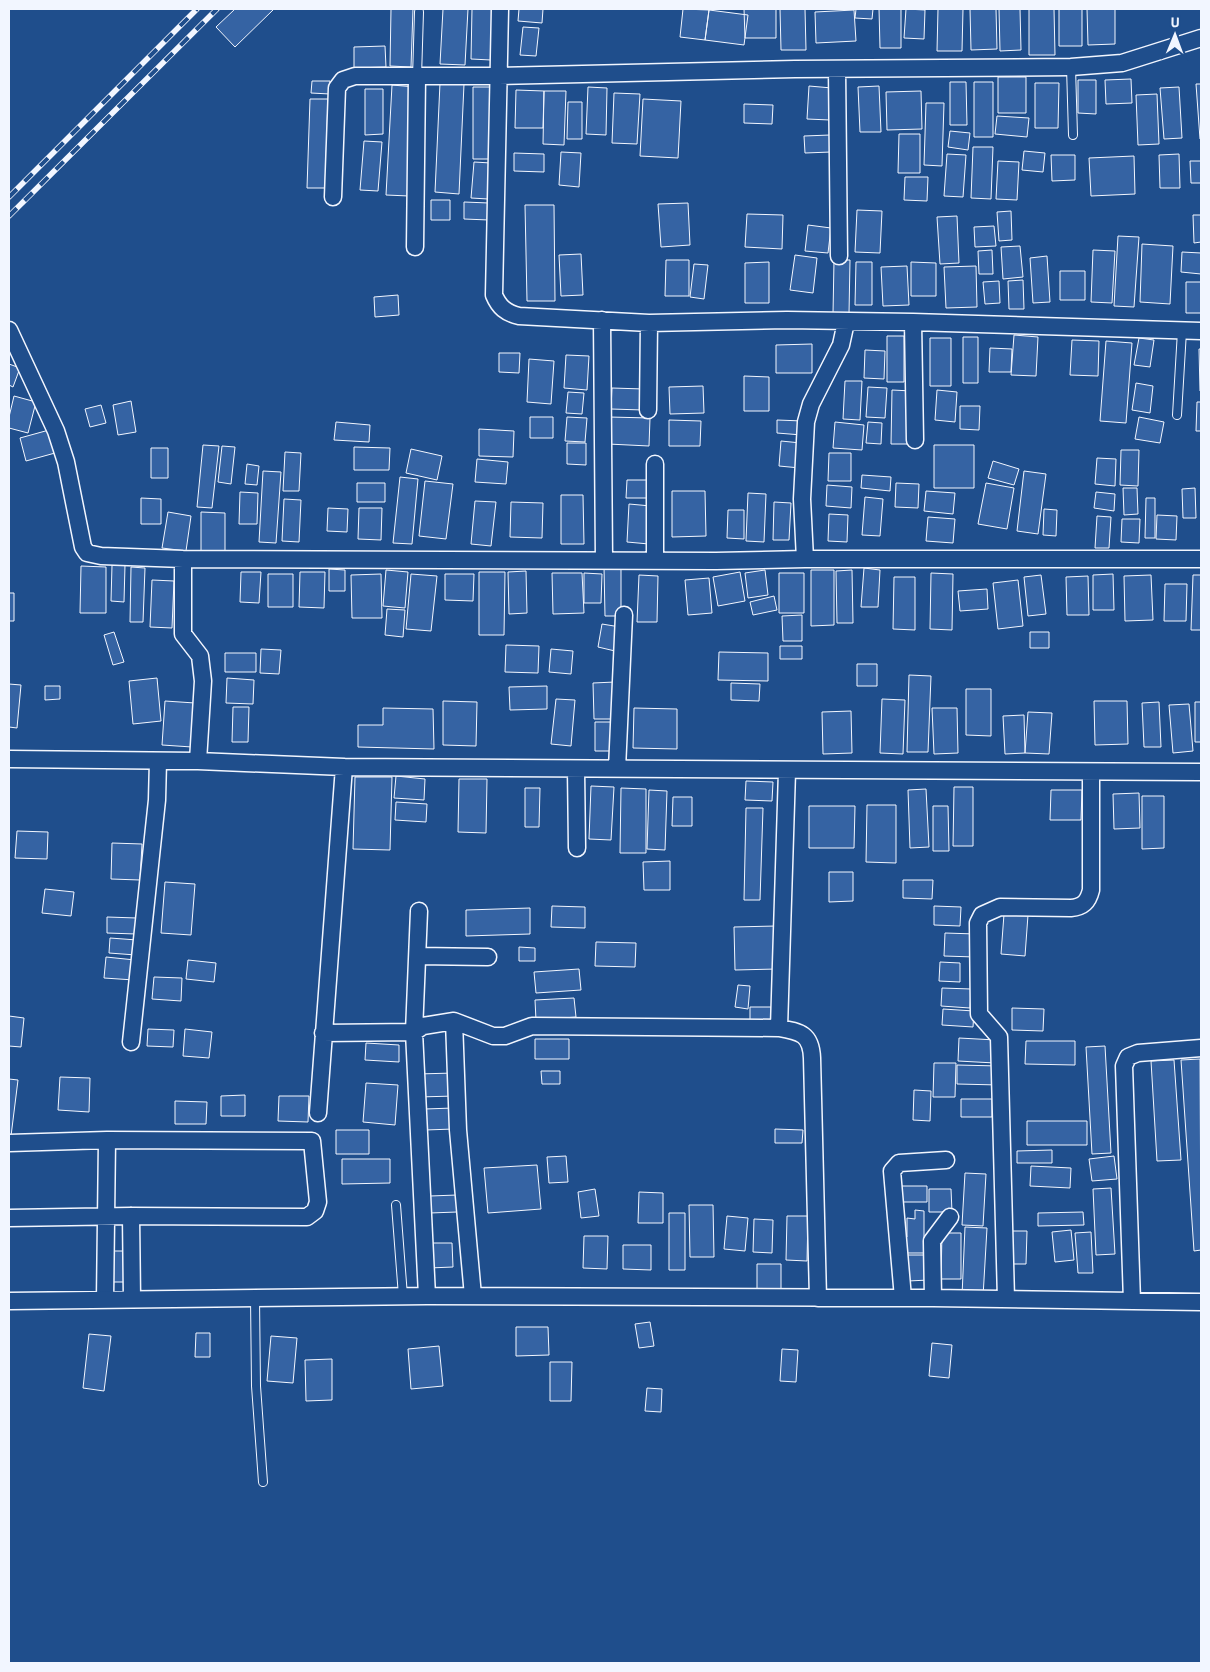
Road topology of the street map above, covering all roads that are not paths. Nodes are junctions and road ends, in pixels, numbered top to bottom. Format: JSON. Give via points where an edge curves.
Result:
{"nodes":[{"id":1,"x":500,"y":9,"type":"edge"},
{"id":2,"x":418,"y":12,"type":"dead end"},
{"id":3,"x":1201,"y":38,"type":"edge"},
{"id":4,"x":1072,"y":67,"type":"junction"},
{"id":5,"x":837,"y":69,"type":"junction"},
{"id":6,"x":499,"y":76,"type":"junction"},
{"id":7,"x":417,"y":77,"type":"junction"},
{"id":8,"x":1073,"y":135,"type":"dead end"},
{"id":9,"x":333,"y":197,"type":"dead end"},
{"id":10,"x":415,"y":247,"type":"dead end"},
{"id":11,"x":839,"y":256,"type":"dead end"},
{"id":12,"x":602,"y":320,"type":"junction"},
{"id":13,"x":846,"y":322,"type":"junction"},
{"id":14,"x":913,"y":322,"type":"junction"},
{"id":15,"x":649,"y":323,"type":"junction"},
{"id":16,"x":9,"y":330,"type":"edge"},
{"id":17,"x":1182,"y":331,"type":"junction"},
{"id":18,"x":1201,"y":331,"type":"edge"},
{"id":19,"x":648,"y":410,"type":"dead end"},
{"id":20,"x":1178,"y":415,"type":"dead end"},
{"id":21,"x":915,"y":440,"type":"dead end"},
{"id":22,"x":655,"y":464,"type":"dead end"},
{"id":23,"x":183,"y":558,"type":"junction"},
{"id":24,"x":805,"y":559,"type":"junction"},
{"id":25,"x":1201,"y":559,"type":"edge"},
{"id":26,"x":604,"y":560,"type":"junction"},
{"id":27,"x":655,"y":561,"type":"junction"},
{"id":28,"x":624,"y":615,"type":"dead end"},
{"id":29,"x":9,"y":759,"type":"edge"},
{"id":30,"x":158,"y":761,"type":"junction"},
{"id":31,"x":198,"y":761,"type":"junction"},
{"id":32,"x":344,"y":767,"type":"junction"},
{"id":33,"x":576,"y":769,"type":"junction"},
{"id":34,"x":617,"y":769,"type":"junction"},
{"id":35,"x":787,"y":771,"type":"junction"},
{"id":36,"x":1201,"y":772,"type":"edge"},
{"id":37,"x":1090,"y":773,"type":"junction"},
{"id":38,"x":577,"y":848,"type":"dead end"},
{"id":39,"x":419,"y":912,"type":"dead end"},
{"id":40,"x":418,"y":956,"type":"junction"},
{"id":41,"x":488,"y":957,"type":"dead end"},
{"id":42,"x":454,"y":1021,"type":"junction"},
{"id":43,"x":779,"y":1028,"type":"junction"},
{"id":44,"x":414,"y":1032,"type":"junction"},
{"id":45,"x":323,"y":1033,"type":"junction"},
{"id":46,"x":131,"y":1042,"type":"dead end"},
{"id":47,"x":1201,"y":1048,"type":"edge"},
{"id":48,"x":318,"y":1113,"type":"dead end"},
{"id":49,"x":107,"y":1140,"type":"junction"},
{"id":50,"x":9,"y":1143,"type":"edge"},
{"id":51,"x":946,"y":1160,"type":"dead end"},
{"id":52,"x":396,"y":1205,"type":"dead end"},
{"id":53,"x":131,"y":1216,"type":"junction"},
{"id":54,"x":106,"y":1217,"type":"junction"},
{"id":55,"x":9,"y":1218,"type":"edge"},
{"id":56,"x":950,"y":1218,"type":"dead end"},
{"id":57,"x":403,"y":1296,"type":"junction"},
{"id":58,"x":427,"y":1296,"type":"junction"},
{"id":59,"x":473,"y":1296,"type":"junction"},
{"id":60,"x":255,"y":1298,"type":"junction"},
{"id":61,"x":818,"y":1298,"type":"junction"},
{"id":62,"x":903,"y":1298,"type":"junction"},
{"id":63,"x":934,"y":1298,"type":"junction"},
{"id":64,"x":1006,"y":1298,"type":"junction"},
{"id":65,"x":132,"y":1299,"type":"junction"},
{"id":66,"x":105,"y":1300,"type":"junction"},
{"id":67,"x":9,"y":1301,"type":"edge"},
{"id":68,"x":1132,"y":1301,"type":"junction"},
{"id":69,"x":1201,"y":1302,"type":"edge"},
{"id":70,"x":262,"y":1482,"type":"dead end"}],
"edges":[{"from":1,"to":6,"type":"street"},
{"from":2,"to":7,"type":"lane"},
{"from":3,"to":4,"type":"street","via":[[1122,63]]},
{"from":4,"to":5,"type":"street"},
{"from":4,"to":8,"type":"lane"},
{"from":5,"to":6,"type":"street"},
{"from":5,"to":11,"type":"street"},
{"from":6,"to":7,"type":"street"},
{"from":6,"to":12,"type":"street","via":[[494,295],[502,309],[519,316]]},
{"from":7,"to":9,"type":"street","via":[[355,76],[343,80],[337,88]]},
{"from":7,"to":10,"type":"street"},
{"from":12,"to":15,"type":"street"},
{"from":12,"to":26,"type":"street"},
{"from":13,"to":14,"type":"street"},
{"from":13,"to":15,"type":"street"},
{"from":13,"to":24,"type":"street","via":[[841,345],[811,404],[806,422],[802,499]]},
{"from":14,"to":17,"type":"street"},
{"from":14,"to":21,"type":"street"},
{"from":15,"to":19,"type":"street"},
{"from":16,"to":23,"type":"street","via":[[56,431],[85,551],[108,556]]},
{"from":17,"to":18,"type":"street"},
{"from":17,"to":20,"type":"lane"},
{"from":22,"to":27,"type":"street"},
{"from":23,"to":26,"type":"street"},
{"from":23,"to":31,"type":"street","via":[[182,634],[200,656],[203,681]]},
{"from":24,"to":25,"type":"street"},
{"from":24,"to":27,"type":"street"},
{"from":26,"to":27,"type":"street"},
{"from":28,"to":34,"type":"street"},
{"from":29,"to":30,"type":"street"},
{"from":30,"to":31,"type":"street"},
{"from":30,"to":46,"type":"street","via":[[157,800]]},
{"from":31,"to":32,"type":"street"},
{"from":32,"to":33,"type":"street"},
{"from":32,"to":45,"type":"street"},
{"from":33,"to":34,"type":"street"},
{"from":33,"to":38,"type":"street"},
{"from":34,"to":35,"type":"street"},
{"from":35,"to":37,"type":"street"},
{"from":35,"to":43,"type":"street"},
{"from":36,"to":37,"type":"street"},
{"from":37,"to":64,"type":"street","via":[[1091,890],[1087,902],[1078,908],[1000,907],[987,911],[979,920],[979,1014],[997,1035]]},
{"from":39,"to":40,"type":"street"},
{"from":40,"to":41,"type":"street"},
{"from":40,"to":44,"type":"street"},
{"from":42,"to":43,"type":"street","via":[[493,1036],[505,1036],[532,1026]]},
{"from":42,"to":44,"type":"street","via":[[422,1026]]},
{"from":42,"to":59,"type":"street","via":[[458,1130]]},
{"from":43,"to":61,"type":"street","via":[[806,1037],[812,1046]]},
{"from":44,"to":45,"type":"street"},
{"from":44,"to":58,"type":"street"},
{"from":45,"to":48,"type":"street"},
{"from":47,"to":68,"type":"street","via":[[1138,1052],[1128,1057],[1124,1066]]},
{"from":49,"to":50,"type":"street"},
{"from":49,"to":53,"type":"street","via":[[306,1139],[314,1144],[318,1202],[315,1211],[307,1217]]},
{"from":49,"to":54,"type":"street"},
{"from":51,"to":62,"type":"street","via":[[898,1162],[892,1172]]},
{"from":52,"to":57,"type":"lane"},
{"from":53,"to":54,"type":"street"},
{"from":53,"to":65,"type":"street"},
{"from":54,"to":55,"type":"street"},
{"from":54,"to":66,"type":"street"},
{"from":56,"to":63,"type":"street","via":[[932,1240]]},
{"from":57,"to":58,"type":"street"},
{"from":57,"to":60,"type":"street"},
{"from":58,"to":59,"type":"street"},
{"from":59,"to":61,"type":"street"},
{"from":60,"to":65,"type":"street"},
{"from":60,"to":70,"type":"lane"},
{"from":61,"to":62,"type":"street"},
{"from":62,"to":63,"type":"street"},
{"from":63,"to":64,"type":"street"},
{"from":64,"to":68,"type":"street"},
{"from":65,"to":66,"type":"street"},
{"from":66,"to":67,"type":"street"},
{"from":68,"to":69,"type":"street"}]}
